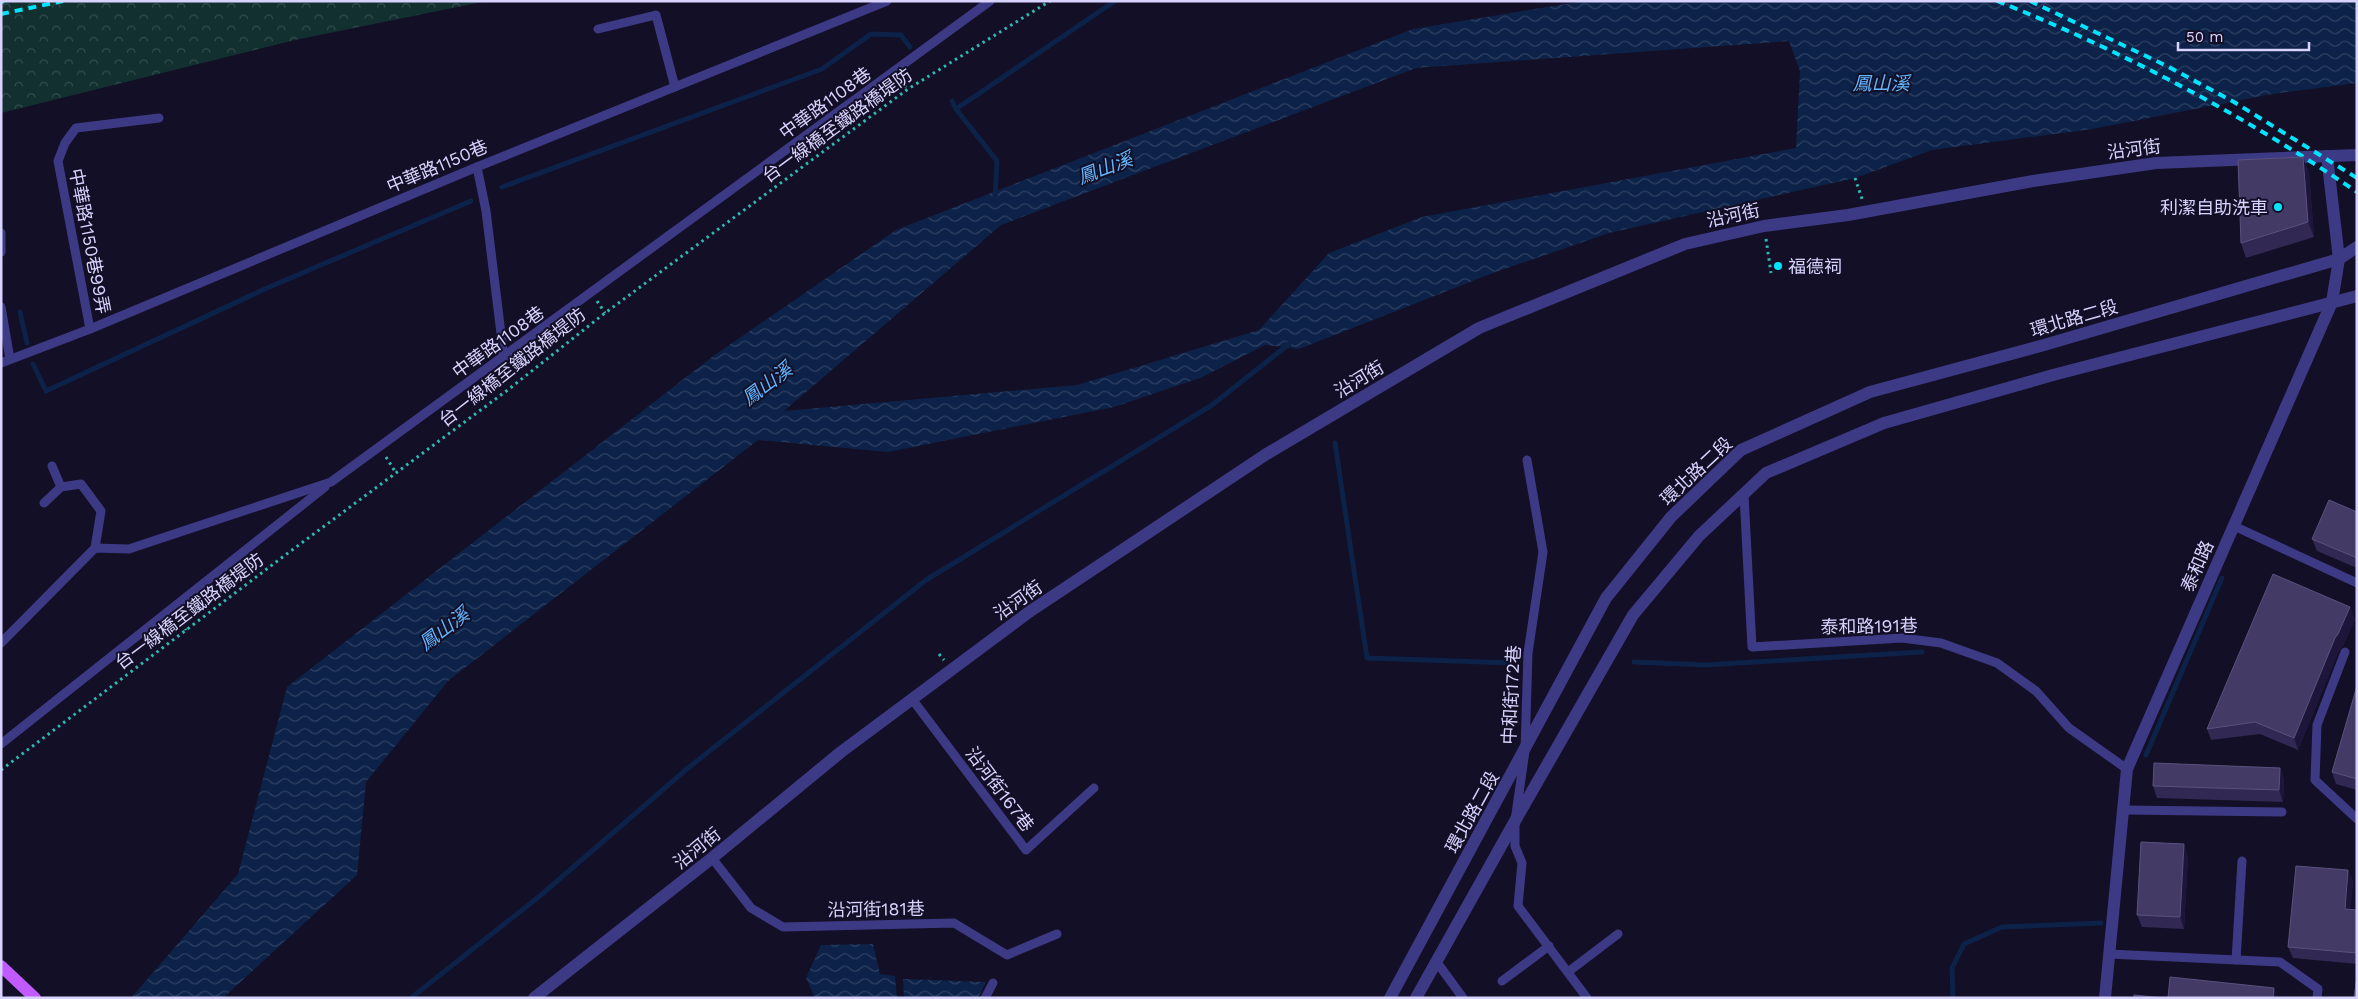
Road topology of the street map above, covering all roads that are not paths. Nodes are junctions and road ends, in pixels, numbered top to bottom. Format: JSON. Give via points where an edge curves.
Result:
{"nodes":[{"id":1,"x":887,"y":1,"type":"edge"},
{"id":2,"x":990,"y":1,"type":"edge"},
{"id":3,"x":598,"y":28,"type":"dead end"},
{"id":4,"x":674,"y":87,"type":"junction"},
{"id":5,"x":159,"y":118,"type":"dead end"},
{"id":6,"x":2357,"y":155,"type":"edge"},
{"id":7,"x":2327,"y":156,"type":"junction"},
{"id":8,"x":477,"y":167,"type":"junction"},
{"id":9,"x":1,"y":233,"type":"edge"},
{"id":10,"x":2357,"y":247,"type":"edge"},
{"id":11,"x":1,"y":252,"type":"edge"},
{"id":12,"x":2339,"y":259,"type":"junction"},
{"id":13,"x":2357,"y":296,"type":"edge"},
{"id":14,"x":2332,"y":302,"type":"junction"},
{"id":15,"x":1,"y":307,"type":"edge"},
{"id":16,"x":90,"y":329,"type":"junction"},
{"id":17,"x":504,"y":358,"type":"junction"},
{"id":18,"x":5,"y":361,"type":"edge"},
{"id":19,"x":1527,"y":460,"type":"dead end"},
{"id":20,"x":52,"y":466,"type":"dead end"},
{"id":21,"x":331,"y":482,"type":"junction"},
{"id":22,"x":61,"y":487,"type":"junction"},
{"id":23,"x":1744,"y":495,"type":"junction"},
{"id":24,"x":44,"y":503,"type":"dead end"},
{"id":25,"x":2234,"y":526,"type":"junction"},
{"id":26,"x":96,"y":548,"type":"junction"},
{"id":27,"x":2357,"y":582,"type":"edge"},
{"id":28,"x":1,"y":643,"type":"edge"},
{"id":29,"x":2345,"y":652,"type":"dead end"},
{"id":30,"x":912,"y":699,"type":"junction"},
{"id":31,"x":1,"y":744,"type":"edge"},
{"id":32,"x":1525,"y":751,"type":"junction"},
{"id":33,"x":2127,"y":768,"type":"junction"},
{"id":34,"x":1094,"y":788,"type":"dead end"},
{"id":35,"x":2123,"y":810,"type":"junction"},
{"id":36,"x":2282,"y":812,"type":"dead end"},
{"id":37,"x":2357,"y":819,"type":"edge"},
{"id":38,"x":1515,"y":821,"type":"junction"},
{"id":39,"x":712,"y":858,"type":"junction"},
{"id":40,"x":2242,"y":861,"type":"dead end"},
{"id":41,"x":1057,"y":934,"type":"dead end"},
{"id":42,"x":1618,"y":934,"type":"dead end"},
{"id":43,"x":1549,"y":946,"type":"junction"},
{"id":44,"x":2109,"y":954,"type":"junction"},
{"id":45,"x":2236,"y":960,"type":"junction"},
{"id":46,"x":1436,"y":961,"type":"junction"},
{"id":47,"x":1,"y":966,"type":"edge"},
{"id":48,"x":1568,"y":972,"type":"junction"},
{"id":49,"x":1502,"y":981,"type":"dead end"},
{"id":50,"x":993,"y":982,"type":"dead end"},
{"id":51,"x":35,"y":998,"type":"edge"},
{"id":52,"x":534,"y":998,"type":"edge"},
{"id":53,"x":985,"y":998,"type":"edge"},
{"id":54,"x":1390,"y":998,"type":"edge"},
{"id":55,"x":1416,"y":998,"type":"edge"},
{"id":56,"x":1463,"y":998,"type":"edge"},
{"id":57,"x":1587,"y":998,"type":"edge"},
{"id":58,"x":2105,"y":998,"type":"edge"},
{"id":59,"x":2317,"y":998,"type":"edge"}],
"edges":[{"from":1,"to":4,"type":"lane","name":"中華路1150巷"},
{"from":2,"to":17,"type":"lane","name":"中華路1108巷"},
{"from":3,"to":4,"type":"lane","via":[[656,15]]},
{"from":4,"to":8,"type":"lane","name":"中華路1150巷"},
{"from":5,"to":16,"type":"lane","name":"中華路1150巷99弄","via":[[76,128],[58,160]]},
{"from":6,"to":7,"type":"street","name":"沿河街"},
{"from":7,"to":12,"type":"street","name":"泰和路"},
{"from":7,"to":30,"type":"street","name":"沿河街","via":[[2156,163],[1764,226],[1685,244],[1479,328],[1265,455],[1029,612]]},
{"from":8,"to":16,"type":"lane","name":"中華路1150巷"},
{"from":8,"to":17,"type":"lane","via":[[486,211]]},
{"from":9,"to":11,"type":"lane"},
{"from":10,"to":12,"type":"street","name":"環北路二段"},
{"from":12,"to":14,"type":"street","name":"泰和路"},
{"from":12,"to":32,"type":"street","name":"環北路二段","via":[[1870,392],[1741,450],[1671,517],[1606,598]]},
{"from":13,"to":14,"type":"street"},
{"from":14,"to":23,"type":"street","via":[[2063,372],[1884,423],[1766,473]]},
{"from":14,"to":25,"type":"street","name":"泰和路"},
{"from":15,"to":18,"type":"lane"},
{"from":16,"to":18,"type":"lane","name":"中華路1150巷"},
{"from":17,"to":21,"type":"lane","name":"中華路1108巷"},
{"from":19,"to":32,"type":"lane","name":"中和街172巷","via":[[1543,552],[1528,653]]},
{"from":20,"to":22,"type":"lane"},
{"from":21,"to":26,"type":"lane","name":"中華路1108巷","via":[[129,548]]},
{"from":21,"to":31,"type":"lane"},
{"from":22,"to":24,"type":"lane"},
{"from":22,"to":26,"type":"lane","via":[[81,484],[101,511]]},
{"from":23,"to":33,"type":"lane","name":"泰和路191巷","via":[[1752,647],[1902,638],[1940,643],[1998,663],[2036,690],[2069,728]]},
{"from":23,"to":38,"type":"street","via":[[1699,536],[1633,615]]},
{"from":25,"to":27,"type":"lane"},
{"from":25,"to":33,"type":"street","name":"泰和路"},
{"from":26,"to":28,"type":"lane"},
{"from":29,"to":37,"type":"lane","via":[[2317,725],[2315,780]]},
{"from":30,"to":34,"type":"lane","name":"沿河街167巷","via":[[1026,850]]},
{"from":30,"to":39,"type":"street","name":"沿河街","via":[[841,752]]},
{"from":32,"to":38,"type":"lane","name":"中和街172巷"},
{"from":32,"to":54,"type":"street","name":"環北路二段"},
{"from":33,"to":35,"type":"street","name":"泰和路"},
{"from":35,"to":36,"type":"lane"},
{"from":35,"to":44,"type":"street","name":"泰和路"},
{"from":38,"to":43,"type":"lane","name":"中和街172巷","via":[[1515,846],[1522,863],[1518,906]]},
{"from":38,"to":46,"type":"street"},
{"from":39,"to":41,"type":"lane","name":"沿河街181巷","via":[[751,908],[783,927],[954,923],[1007,955]]},
{"from":39,"to":52,"type":"street","name":"沿河街"},
{"from":40,"to":45,"type":"lane"},
{"from":42,"to":48,"type":"lane"},
{"from":43,"to":48,"type":"lane","name":"中和街172巷"},
{"from":43,"to":49,"type":"lane"},
{"from":44,"to":45,"type":"lane"},
{"from":44,"to":58,"type":"street","name":"泰和路"},
{"from":45,"to":59,"type":"lane","via":[[2280,962],[2318,989]]},
{"from":46,"to":55,"type":"street"},
{"from":46,"to":56,"type":"lane"},
{"from":47,"to":51,"type":"main road"},
{"from":48,"to":57,"type":"lane","name":"中和街172巷"},
{"from":50,"to":53,"type":"lane"}]}
